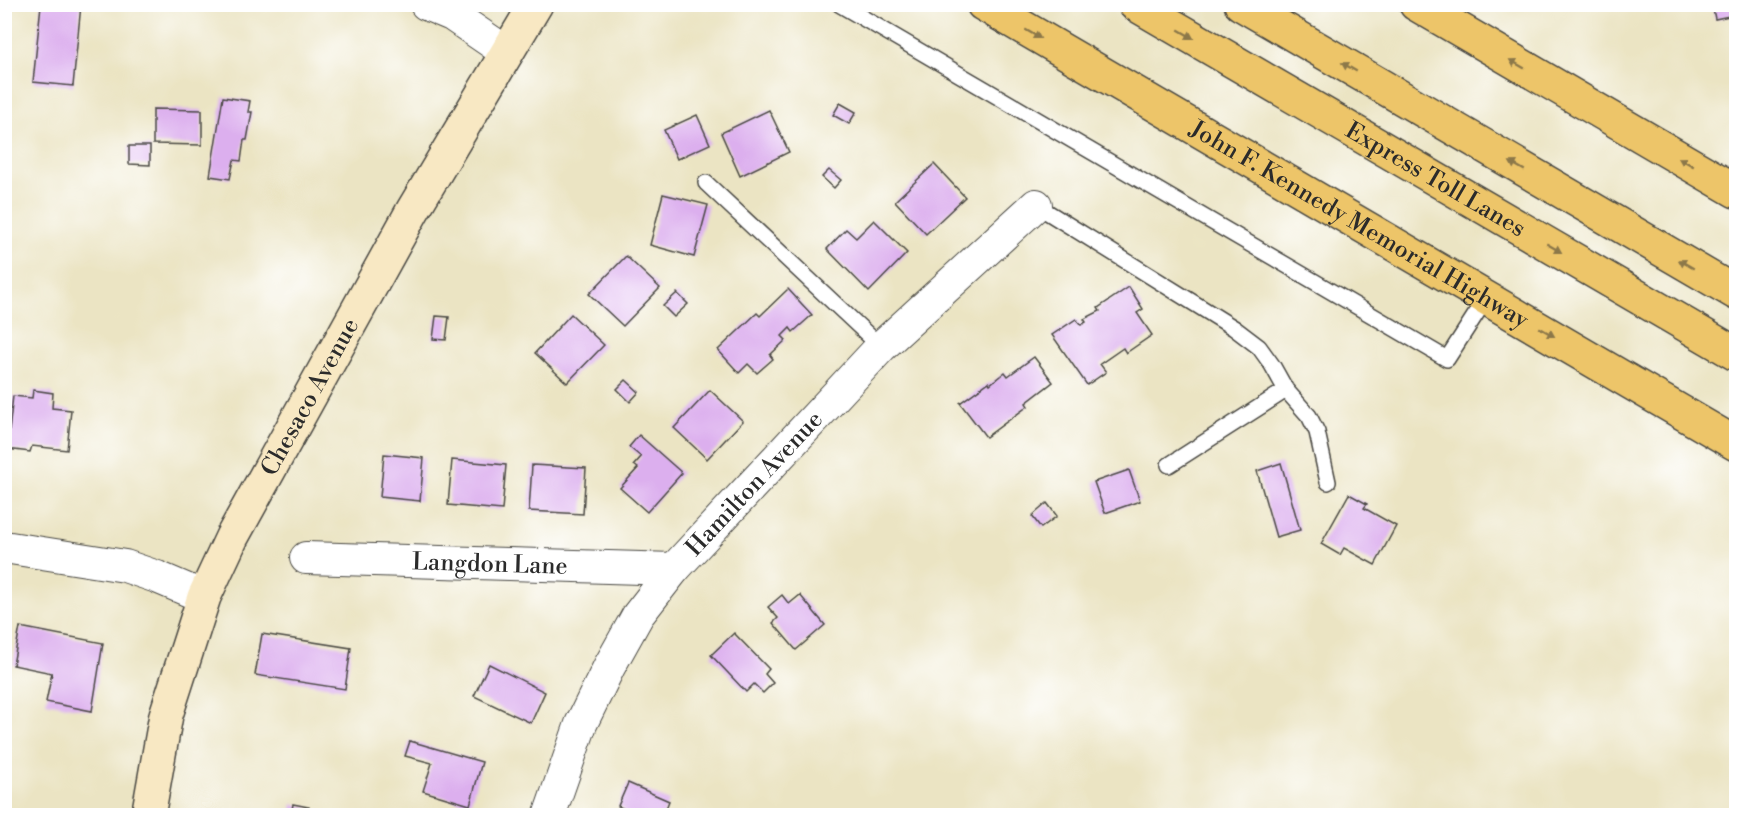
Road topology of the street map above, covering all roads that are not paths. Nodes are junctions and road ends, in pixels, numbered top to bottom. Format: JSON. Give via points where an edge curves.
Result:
{"nodes":[{"id":1,"x":426,"y":4,"type":"edge"},
{"id":2,"x":536,"y":4,"type":"edge"},
{"id":3,"x":839,"y":4,"type":"edge"},
{"id":4,"x":983,"y":4,"type":"edge"},
{"id":5,"x":1135,"y":4,"type":"edge"},
{"id":6,"x":1241,"y":4,"type":"edge"},
{"id":7,"x":1416,"y":4,"type":"edge"},
{"id":8,"x":506,"y":52,"type":"junction"},
{"id":9,"x":706,"y":183,"type":"dead end"},
{"id":10,"x":1737,"y":191,"type":"edge"},
{"id":11,"x":1036,"y":205,"type":"joint"},
{"id":12,"x":1737,"y":293,"type":"edge"},
{"id":13,"x":1487,"y":297,"type":"junction"},
{"id":14,"x":880,"y":347,"type":"junction"},
{"id":15,"x":1737,"y":354,"type":"edge"},
{"id":16,"x":1286,"y":390,"type":"junction"},
{"id":17,"x":1737,"y":444,"type":"edge"},
{"id":18,"x":1169,"y":465,"type":"dead end"},
{"id":19,"x":1328,"y":482,"type":"dead end"},
{"id":20,"x":4,"y":547,"type":"edge"},
{"id":21,"x":306,"y":558,"type":"dead end"},
{"id":22,"x":674,"y":569,"type":"junction"},
{"id":23,"x":204,"y":597,"type":"junction"},
{"id":24,"x":148,"y":816,"type":"edge"},
{"id":25,"x":549,"y":816,"type":"edge"}],
"edges":[{"from":1,"to":8,"type":"street","via":[[452,15]]},
{"from":2,"to":8,"type":"street","name":"Chesaco Avenue"},
{"from":3,"to":13,"type":"lane","via":[[1447,359]]},
{"from":4,"to":13,"type":"highway","name":"John F. Kennedy Memorial Highway","one_way":true},
{"from":5,"to":15,"type":"highway","name":"Express Toll Lanes","one_way":true},
{"from":12,"to":6,"type":"highway","one_way":true},
{"from":10,"to":7,"type":"highway","one_way":true},
{"from":8,"to":23,"type":"street","name":"Chesaco Avenue","via":[[281,448]]},
{"from":9,"to":14,"type":"lane"},
{"from":11,"to":14,"type":"street","name":"Hamilton Avenue"},
{"from":11,"to":16,"type":"lane","via":[[1234,328],[1259,347]]},
{"from":13,"to":17,"type":"highway","name":"John F. Kennedy Memorial Highway","one_way":true},
{"from":14,"to":22,"type":"street","name":"Hamilton Avenue"},
{"from":16,"to":18,"type":"lane"},
{"from":16,"to":19,"type":"lane","via":[[1309,416],[1317,432]]},
{"from":20,"to":23,"type":"street","via":[[124,567]]},
{"from":21,"to":22,"type":"street","name":"Langdon Lane"},
{"from":22,"to":25,"type":"street","name":"Hamilton Avenue","via":[[638,615],[580,724]]},
{"from":23,"to":24,"type":"street","name":"Chesaco Avenue","via":[[166,715]]}]}
